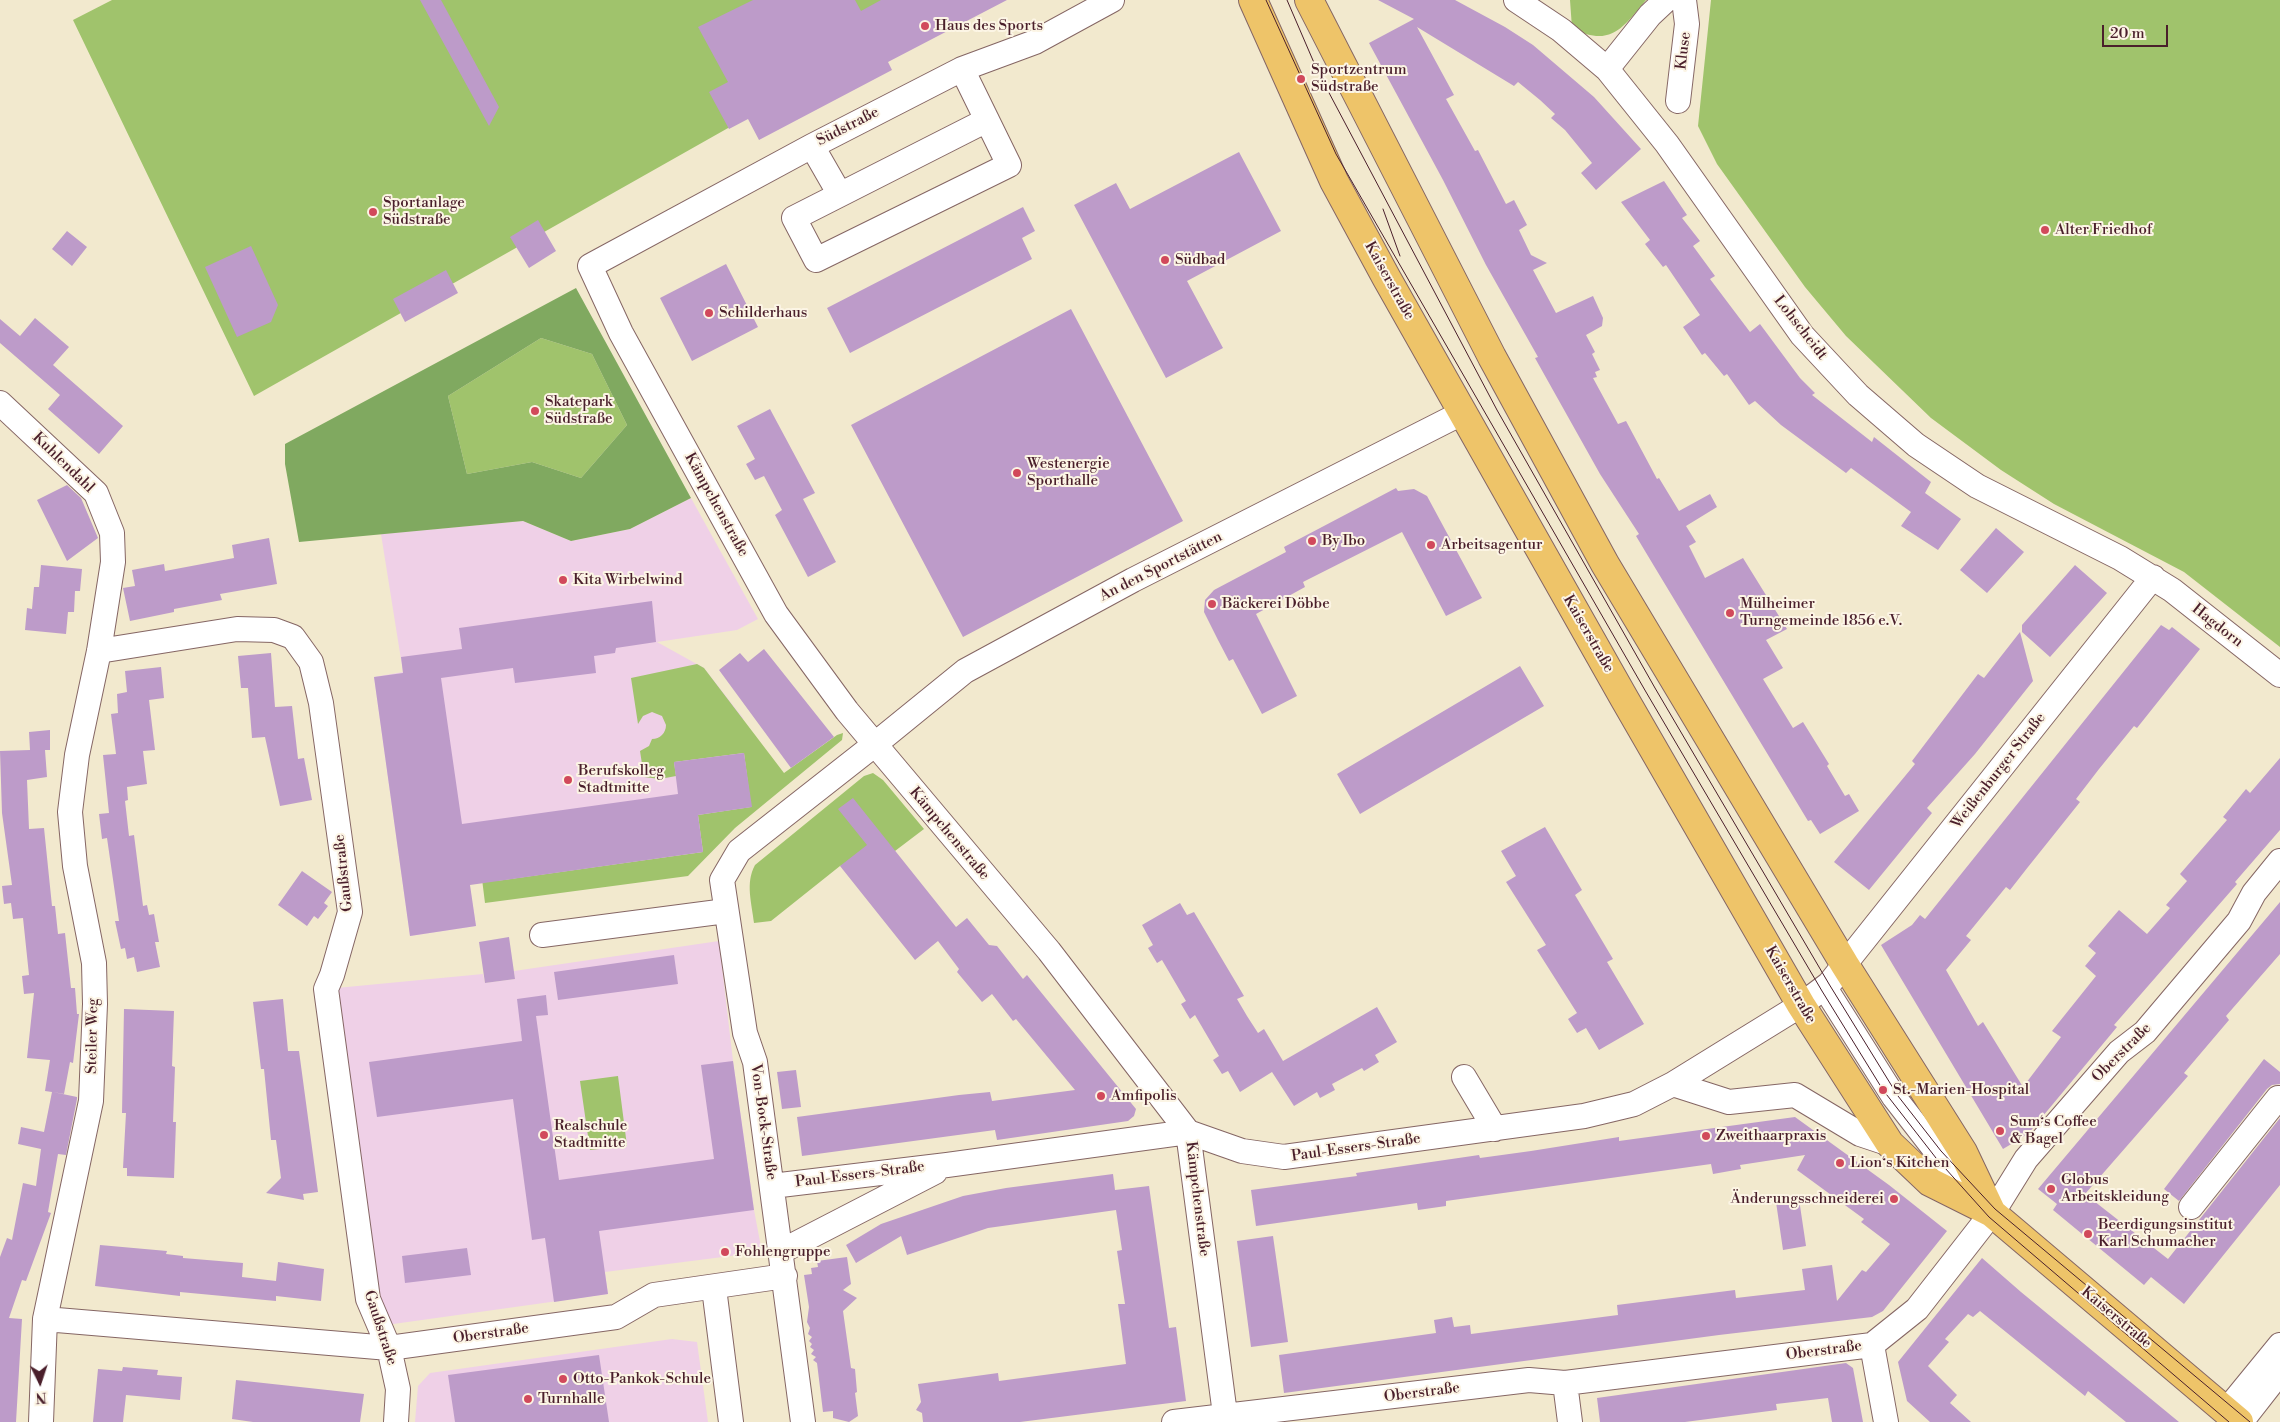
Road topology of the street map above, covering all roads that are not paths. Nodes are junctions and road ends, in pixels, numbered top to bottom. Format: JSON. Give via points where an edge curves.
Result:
{"nodes":[{"id":1,"x":1112,"y":0,"type":"edge"},
{"id":2,"x":1253,"y":0,"type":"edge"},
{"id":3,"x":1309,"y":0,"type":"edge"},
{"id":4,"x":1516,"y":0,"type":"edge"},
{"id":5,"x":1666,"y":0,"type":"edge"},
{"id":6,"x":1684,"y":0,"type":"edge"},
{"id":7,"x":962,"y":69,"type":"junction"},
{"id":8,"x":1607,"y":69,"type":"junction"},
{"id":9,"x":1678,"y":101,"type":"dead end"},
{"id":10,"x":987,"y":120,"type":"junction"},
{"id":11,"x":812,"y":146,"type":"junction"},
{"id":12,"x":839,"y":193,"type":"junction"},
{"id":13,"x":590,"y":266,"type":"joint"},
{"id":14,"x":0,"y":403,"type":"edge"},
{"id":15,"x":1462,"y":413,"type":"junction"},
{"id":16,"x":2153,"y":577,"type":"junction"},
{"id":17,"x":99,"y":651,"type":"junction"},
{"id":18,"x":2280,"y":675,"type":"edge"},
{"id":19,"x":874,"y":746,"type":"junction"},
{"id":20,"x":2280,"y":861,"type":"edge"},
{"id":21,"x":726,"y":910,"type":"junction"},
{"id":22,"x":542,"y":935,"type":"dead end"},
{"id":23,"x":1845,"y":965,"type":"junction"},
{"id":24,"x":1825,"y":988,"type":"junction"},
{"id":25,"x":1801,"y":1005,"type":"junction"},
{"id":26,"x":1464,"y":1077,"type":"dead end"},
{"id":27,"x":1673,"y":1084,"type":"junction"},
{"id":28,"x":2280,"y":1098,"type":"edge"},
{"id":29,"x":1495,"y":1129,"type":"junction"},
{"id":30,"x":1188,"y":1132,"type":"junction"},
{"id":31,"x":1890,"y":1144,"type":"junction"},
{"id":32,"x":947,"y":1165,"type":"junction"},
{"id":33,"x":772,"y":1186,"type":"junction"},
{"id":34,"x":2191,"y":1207,"type":"dead end"},
{"id":35,"x":1992,"y":1213,"type":"junction"},
{"id":36,"x":782,"y":1251,"type":"junction"},
{"id":37,"x":785,"y":1276,"type":"junction"},
{"id":38,"x":714,"y":1288,"type":"junction"},
{"id":39,"x":45,"y":1319,"type":"junction"},
{"id":40,"x":1872,"y":1345,"type":"junction"},
{"id":41,"x":2280,"y":1345,"type":"edge"},
{"id":42,"x":389,"y":1348,"type":"junction"},
{"id":43,"x":2280,"y":1372,"type":"edge"},
{"id":44,"x":1565,"y":1383,"type":"junction"},
{"id":45,"x":2235,"y":1418,"type":"edge"},
{"id":46,"x":1226,"y":1419,"type":"edge"},
{"id":47,"x":41,"y":1422,"type":"edge"},
{"id":48,"x":396,"y":1422,"type":"edge"},
{"id":49,"x":731,"y":1422,"type":"edge"},
{"id":50,"x":804,"y":1422,"type":"edge"},
{"id":51,"x":1174,"y":1422,"type":"edge"},
{"id":52,"x":1570,"y":1422,"type":"edge"},
{"id":53,"x":1886,"y":1422,"type":"edge"}],
"edges":[{"from":1,"to":7,"type":"street","name":"Südstraße","via":[[1034,42]]},
{"from":2,"to":15,"type":"main road","name":"Kaiserstraße","via":[[1334,181]]},
{"from":3,"to":23,"type":"main road","name":"Kaiserstraße","via":[[1492,357],[1605,564]]},
{"from":4,"to":8,"type":"street","name":"Lohscheidt","via":[[1561,30]]},
{"from":5,"to":8,"type":"street"},
{"from":6,"to":9,"type":"street","name":"Kluse","via":[[1687,24]]},
{"from":7,"to":10,"type":"street"},
{"from":7,"to":11,"type":"street","name":"Südstraße"},
{"from":8,"to":16,"type":"street","name":"Lohscheidt","via":[[1667,144],[1802,335],[1858,395],[1916,445],[1977,486]]},
{"from":10,"to":12,"type":"street"},
{"from":10,"to":12,"type":"street","via":[[1009,165],[816,260],[794,218]]},
{"from":11,"to":12,"type":"street"},
{"from":11,"to":13,"type":"street","name":"Südstraße"},
{"from":13,"to":19,"type":"street","name":"Kämpchenstraße","via":[[621,332],[776,614]]},
{"from":14,"to":17,"type":"street","name":"Kuhlendahl","via":[[96,493],[106,515],[112,533],[113,562]]},
{"from":15,"to":19,"type":"street","name":"An den Sportstätten","via":[[964,670]]},
{"from":15,"to":25,"type":"main road","name":"Kaiserstraße"},
{"from":16,"to":18,"type":"street","name":"Hagdorn"},
{"from":16,"to":23,"type":"street","name":"Weißenburger Straße"},
{"from":17,"to":39,"type":"street","name":"Steiler Weg","via":[[77,755],[70,812],[75,866],[94,963],[92,1101]]},
{"from":17,"to":42,"type":"street","name":"Gaußstraße","via":[[237,629],[274,630],[293,637],[311,662],[321,703],[350,912],[326,989],[368,1299]]},
{"from":19,"to":21,"type":"street","name":"Von-Bock-Straße","via":[[739,851],[722,880]]},
{"from":19,"to":30,"type":"street","name":"Kämpchenstraße","via":[[1049,951]]},
{"from":20,"to":35,"type":"street","name":"Oberstraße","via":[[2254,893],[2239,921],[2145,1032],[2119,1052],[2026,1159]]},
{"from":21,"to":22,"type":"street"},
{"from":21,"to":33,"type":"street","name":"Von-Bock-Straße","via":[[745,1033],[755,1062]]},
{"from":23,"to":24,"type":"street","name":"Weißenburger Straße"},
{"from":23,"to":35,"type":"main road","name":"Kaiserstraße","via":[[1963,1152]]},
{"from":24,"to":25,"type":"street","name":"Paul-Essers-Straße"},
{"from":24,"to":35,"type":"street","via":[[1894,1097],[1939,1155]]},
{"from":25,"to":27,"type":"street","name":"Paul-Essers-Straße"},
{"from":25,"to":31,"type":"main road","name":"Kaiserstraße"},
{"from":26,"to":29,"type":"street"},
{"from":27,"to":29,"type":"street","name":"Paul-Essers-Straße","via":[[1634,1104],[1584,1116]]},
{"from":27,"to":31,"type":"street","via":[[1729,1102],[1795,1095],[1860,1134]]},
{"from":28,"to":34,"type":"street"},
{"from":29,"to":30,"type":"street","name":"Paul-Essers-Straße","via":[[1284,1157],[1242,1152]]},
{"from":30,"to":32,"type":"street","name":"Paul-Essers-Straße"},
{"from":30,"to":46,"type":"street","name":"Kämpchenstraße"},
{"from":31,"to":35,"type":"main road","name":"Kaiserstraße","via":[[1930,1182]]},
{"from":32,"to":33,"type":"street","name":"Paul-Essers-Straße"},
{"from":32,"to":36,"type":"street","name":"Paul-Essers-Straße"},
{"from":33,"to":36,"type":"street","name":"Von-Bock-Straße"},
{"from":35,"to":40,"type":"street","name":"Oberstraße","via":[[1917,1309]]},
{"from":35,"to":45,"type":"main road","name":"Kaiserstraße"},
{"from":36,"to":37,"type":"street","name":"Von-Bock-Straße"},
{"from":37,"to":38,"type":"street","name":"Oberstraße"},
{"from":37,"to":50,"type":"street"},
{"from":38,"to":42,"type":"street","name":"Oberstraße","via":[[654,1295],[616,1316]]},
{"from":38,"to":49,"type":"street"},
{"from":39,"to":42,"type":"street","name":"Oberstraße"},
{"from":39,"to":47,"type":"street","name":"Steiler Weg"},
{"from":40,"to":44,"type":"street","name":"Oberstraße"},
{"from":40,"to":53,"type":"street"},
{"from":41,"to":45,"type":"street"},
{"from":42,"to":48,"type":"street","name":"Gaußstraße","via":[[398,1388]]},
{"from":43,"to":45,"type":"street"},
{"from":44,"to":46,"type":"street","name":"Oberstraße","via":[[1528,1380]]},
{"from":44,"to":52,"type":"street"},
{"from":46,"to":51,"type":"street","name":"Oberstraße"}]}
